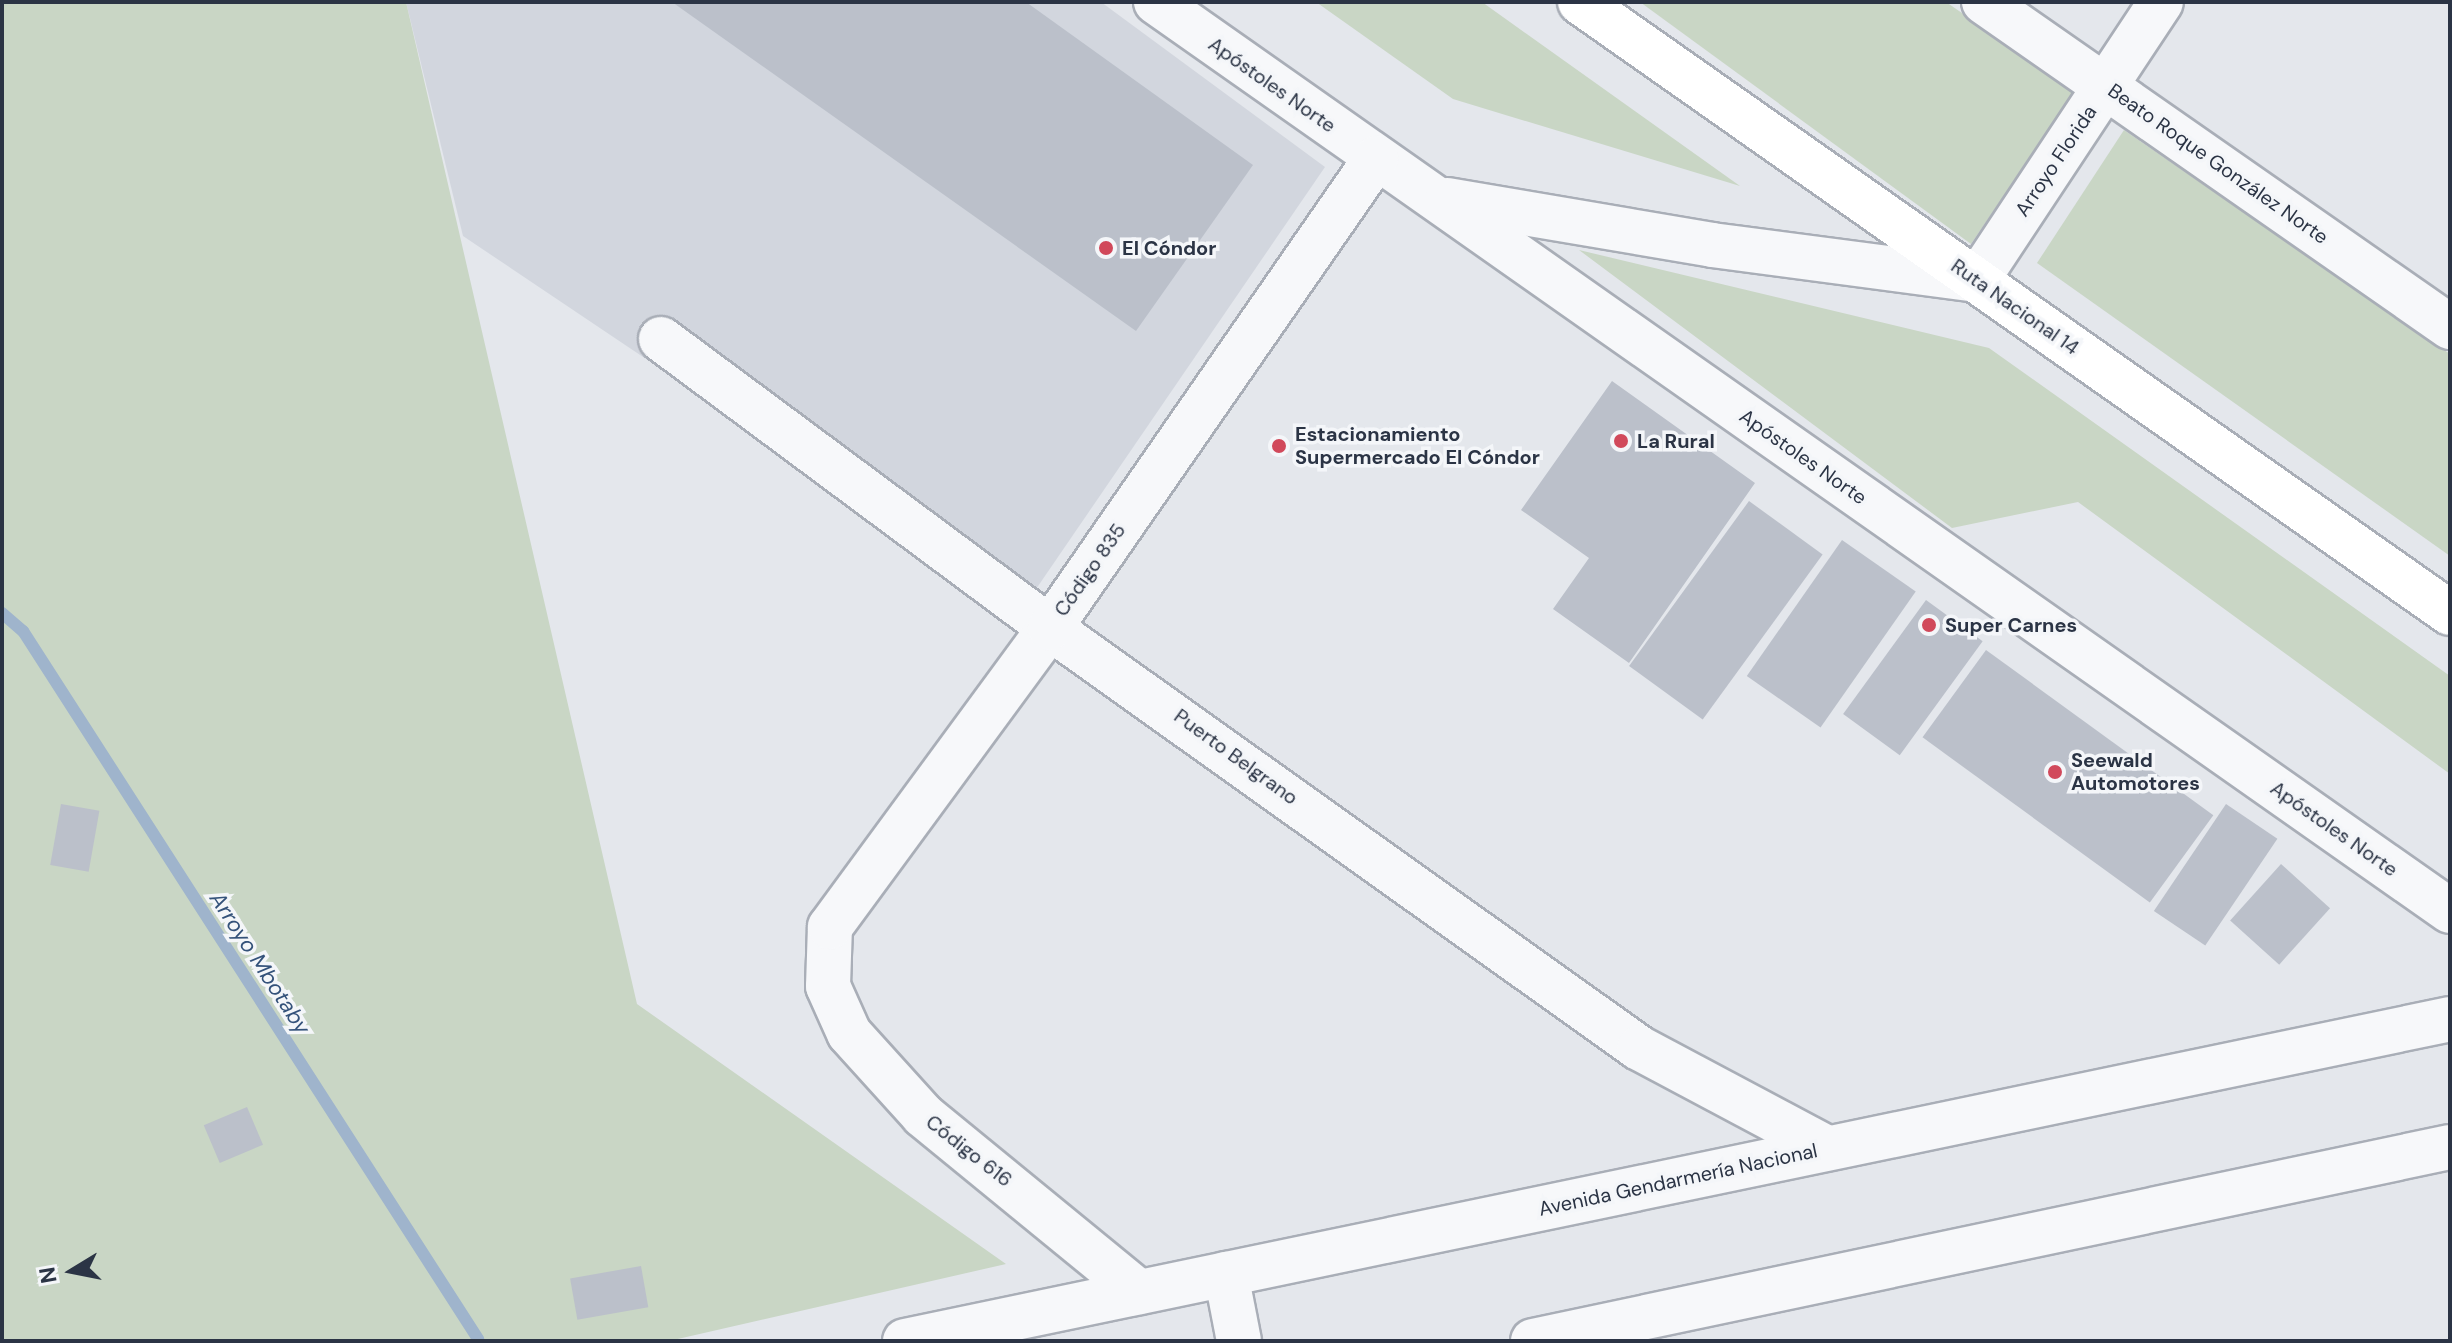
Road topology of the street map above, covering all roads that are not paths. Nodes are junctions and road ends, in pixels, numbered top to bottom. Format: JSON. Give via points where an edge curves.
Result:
{"nodes":[{"id":1,"x":1156,"y":2,"type":"edge"},
{"id":2,"x":1580,"y":2,"type":"edge"},
{"id":3,"x":1984,"y":2,"type":"edge"},
{"id":4,"x":2161,"y":2,"type":"edge"},
{"id":5,"x":2107,"y":86,"type":"junction"},
{"id":6,"x":1376,"y":158,"type":"junction"},
{"id":7,"x":1431,"y":197,"type":"junction"},
{"id":8,"x":1977,"y":280,"type":"junction"},
{"id":9,"x":2450,"y":327,"type":"edge"},
{"id":10,"x":661,"y":339,"type":"dead end"},
{"id":11,"x":2450,"y":613,"type":"edge"},
{"id":12,"x":1050,"y":628,"type":"junction"},
{"id":13,"x":2450,"y":911,"type":"edge"},
{"id":14,"x":828,"y":986,"type":"joint"},
{"id":15,"x":2450,"y":1019,"type":"edge"},
{"id":16,"x":2450,"y":1147,"type":"edge"},
{"id":17,"x":1827,"y":1148,"type":"junction"},
{"id":18,"x":1226,"y":1274,"type":"junction"},
{"id":19,"x":1139,"y":1292,"type":"junction"},
{"id":20,"x":905,"y":1341,"type":"edge"},
{"id":21,"x":1239,"y":1341,"type":"edge"},
{"id":22,"x":1533,"y":1341,"type":"edge"}],
"edges":[{"from":1,"to":6,"type":"street","name":"Apóstoles Norte"},
{"from":2,"to":8,"type":"highway","name":"Ruta Nacional 14"},
{"from":3,"to":5,"type":"street","name":"Beato Roque González Norte"},
{"from":4,"to":5,"type":"street","name":"Arroyo Florida"},
{"from":5,"to":8,"type":"street","name":"Arroyo Florida"},
{"from":5,"to":9,"type":"street","name":"Beato Roque González Norte"},
{"from":6,"to":7,"type":"street","name":"Apóstoles Norte"},
{"from":6,"to":12,"type":"street","name":"Código 835"},
{"from":7,"to":8,"type":"street","via":[[1712,245]]},
{"from":7,"to":13,"type":"street","name":"Apóstoles Norte"},
{"from":8,"to":11,"type":"highway","name":"Ruta Nacional 14"},
{"from":10,"to":12,"type":"street","name":"Puerto Belgrano"},
{"from":12,"to":14,"type":"street","name":"Código 835","via":[[830,927]]},
{"from":12,"to":17,"type":"street","name":"Puerto Belgrano","via":[[1639,1048]]},
{"from":14,"to":19,"type":"street","name":"Código 616","via":[[849,1033],[923,1115]]},
{"from":15,"to":17,"type":"street","name":"Avenida Gendarmería Nacional"},
{"from":16,"to":22,"type":"street"},
{"from":17,"to":18,"type":"street","name":"Avenida Gendarmería Nacional"},
{"from":18,"to":19,"type":"street","name":"Avenida Gendarmería Nacional"},
{"from":18,"to":21,"type":"street"},
{"from":19,"to":20,"type":"street","name":"Avenida Gendarmería Nacional"}]}
